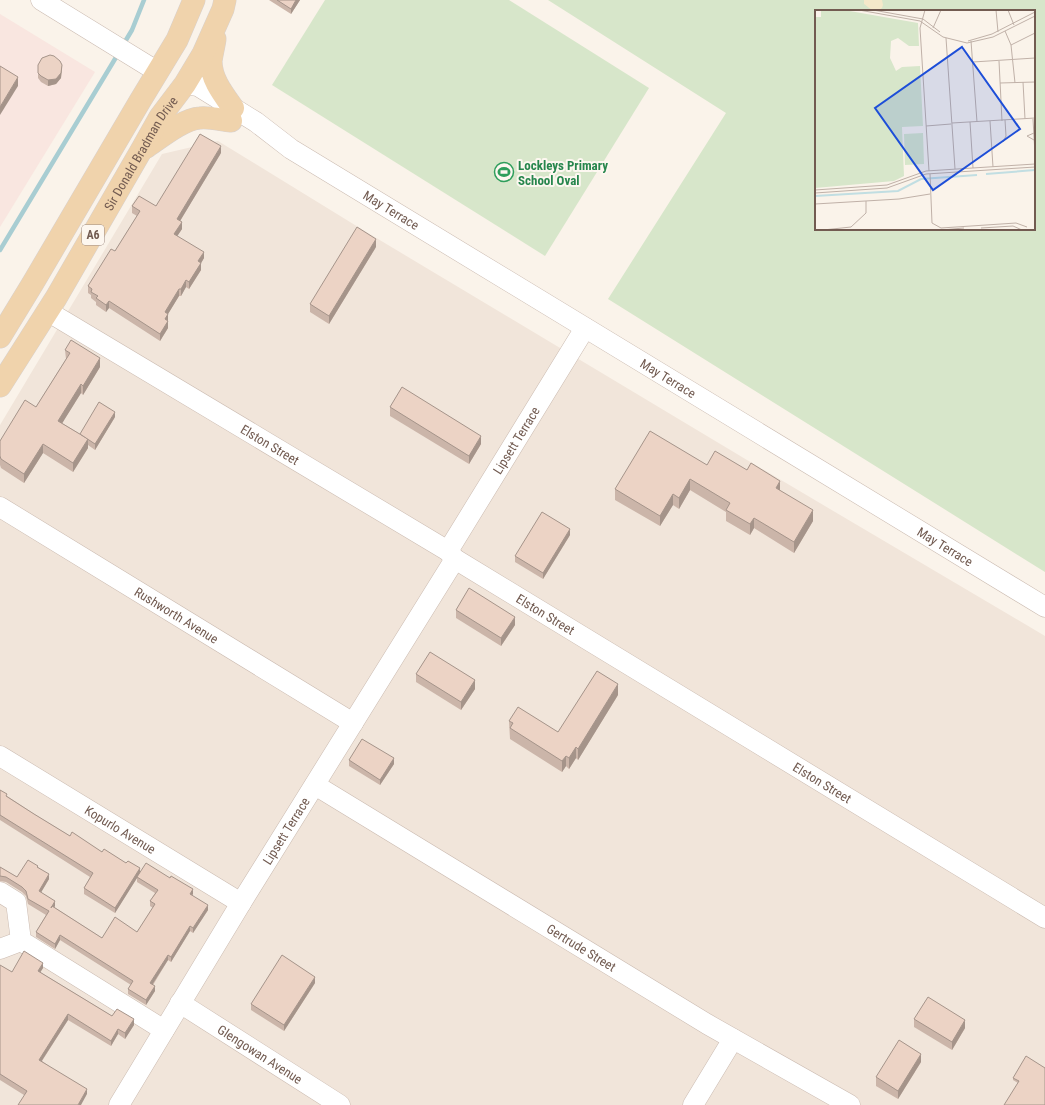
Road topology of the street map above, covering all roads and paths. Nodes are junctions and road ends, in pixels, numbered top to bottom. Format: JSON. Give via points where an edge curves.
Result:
{"nodes":[{"id":1,"x":41,"y":0,"type":"edge"},
{"id":2,"x":194,"y":0,"type":"edge"},
{"id":3,"x":222,"y":9,"type":"edge"},
{"id":4,"x":177,"y":40,"type":"junction"},
{"id":5,"x":158,"y":72,"type":"junction"},
{"id":6,"x":185,"y":84,"type":"junction"},
{"id":7,"x":232,"y":115,"type":"junction"},
{"id":8,"x":129,"y":119,"type":"junction"},
{"id":9,"x":142,"y":149,"type":"junction"},
{"id":10,"x":47,"y":311,"type":"junction"},
{"id":11,"x":585,"y":328,"type":"junction"},
{"id":12,"x":0,"y":337,"type":"edge"},
{"id":13,"x":0,"y":386,"type":"edge"},
{"id":14,"x":0,"y":507,"type":"edge"},
{"id":15,"x":451,"y":555,"type":"junction"},
{"id":16,"x":1045,"y":608,"type":"edge"},
{"id":17,"x":353,"y":723,"type":"junction"},
{"id":18,"x":0,"y":756,"type":"edge"},
{"id":19,"x":315,"y":785,"type":"junction"},
{"id":20,"x":0,"y":892,"type":"edge"},
{"id":21,"x":242,"y":903,"type":"junction"},
{"id":22,"x":1045,"y":918,"type":"edge"},
{"id":23,"x":21,"y":941,"type":"junction"},
{"id":24,"x":0,"y":949,"type":"edge"},
{"id":25,"x":180,"y":1003,"type":"junction"},
{"id":26,"x":164,"y":1030,"type":"junction"},
{"id":27,"x":733,"y":1039,"type":"junction"},
{"id":28,"x":119,"y":1105,"type":"edge"},
{"id":29,"x":340,"y":1105,"type":"edge"},
{"id":30,"x":693,"y":1105,"type":"edge"},
{"id":31,"x":850,"y":1105,"type":"edge"}],
"edges":[{"from":1,"to":5,"type":"street"},
{"from":2,"to":4,"type":"main road","name":"Sir Donald Bradman Drive","number":"A6"},
{"from":3,"to":6,"type":"main road","name":"Sir Donald Bradman Drive","number":"A6","via":[[203,54]]},
{"from":3,"to":7,"type":"main road","via":[[211,60],[215,79]]},
{"from":4,"to":5,"type":"main road","name":"Sir Donald Bradman Drive","number":"A6"},
{"from":4,"to":6,"type":"main road"},
{"from":5,"to":8,"type":"main road","name":"Sir Donald Bradman Drive","number":"A6"},
{"from":6,"to":7,"type":"street","name":"May Terrace","via":[[192,96]]},
{"from":6,"to":8,"type":"main road","via":[[162,93]]},
{"from":6,"to":9,"type":"main road","name":"Sir Donald Bradman Drive","number":"A6","via":[[160,117]]},
{"from":7,"to":9,"type":"main road","via":[[193,118]]},
{"from":7,"to":11,"type":"street","name":"May Terrace","via":[[256,122],[291,149]]},
{"from":8,"to":12,"type":"main road","name":"Sir Donald Bradman Drive","number":"A6"},
{"from":9,"to":10,"type":"main road","name":"Sir Donald Bradman Drive","number":"A6"},
{"from":10,"to":13,"type":"main road","name":"Sir Donald Bradman Drive","number":"A6"},
{"from":10,"to":15,"type":"street","name":"Elston Street"},
{"from":11,"to":15,"type":"street","name":"Lipsett Terrace"},
{"from":11,"to":16,"type":"street","name":"May Terrace"},
{"from":14,"to":17,"type":"street","name":"Rushworth Avenue"},
{"from":15,"to":17,"type":"street","name":"Lipsett Terrace"},
{"from":15,"to":22,"type":"street","name":"Elston Street"},
{"from":17,"to":19,"type":"street","name":"Lipsett Terrace"},
{"from":18,"to":21,"type":"street","name":"Kopurlo Avenue"},
{"from":19,"to":21,"type":"street","name":"Lipsett Terrace"},
{"from":19,"to":27,"type":"street","name":"Gertrude Street"},
{"from":20,"to":23,"type":"street","via":[[16,902]]},
{"from":21,"to":25,"type":"street","name":"Lipsett Terrace"},
{"from":23,"to":24,"type":"street"},
{"from":23,"to":26,"type":"street"},
{"from":25,"to":26,"type":"street","name":"Lipsett Terrace"},
{"from":25,"to":29,"type":"street","name":"Glengowan Avenue"},
{"from":26,"to":28,"type":"street","name":"Lipsett Terrace"},
{"from":27,"to":30,"type":"street"},
{"from":27,"to":31,"type":"street","name":"Gertrude Street"}]}
